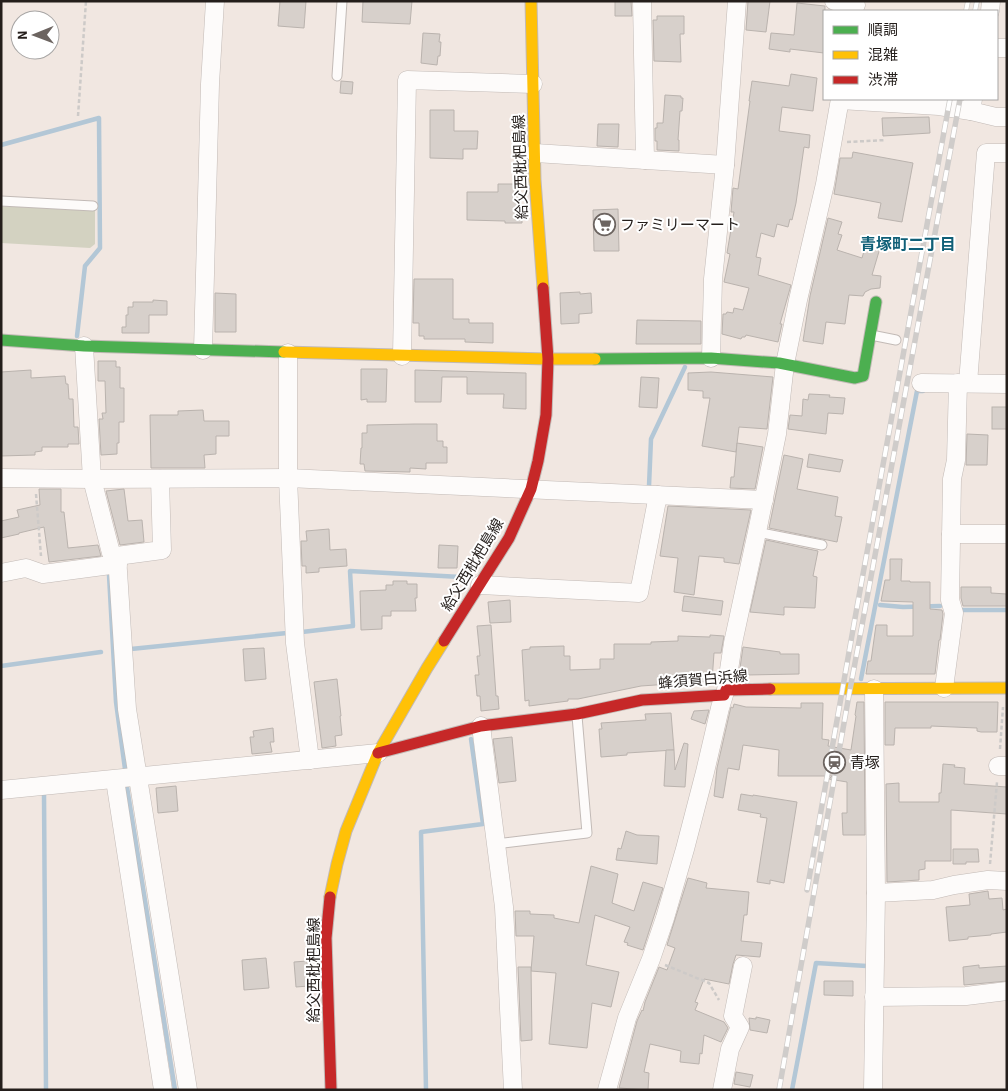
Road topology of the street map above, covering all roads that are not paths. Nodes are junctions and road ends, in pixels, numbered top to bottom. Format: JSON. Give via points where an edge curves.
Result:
{"nodes":[{"id":1,"x":214,"y":1,"type":"edge"},
{"id":2,"x":342,"y":1,"type":"edge"},
{"id":3,"x":531,"y":1,"type":"edge"},
{"id":4,"x":642,"y":1,"type":"edge"},
{"id":5,"x":738,"y":1,"type":"edge"},
{"id":6,"x":834,"y":1,"type":"edge"},
{"id":7,"x":856,"y":6,"type":"edge"},
{"id":8,"x":338,"y":76,"type":"dead end"},
{"id":9,"x":533,"y":84,"type":"junction"},
{"id":10,"x":840,"y":100,"type":"edge"},
{"id":11,"x":854,"y":100,"type":"edge"},
{"id":12,"x":972,"y":105,"type":"edge"},
{"id":13,"x":1007,"y":118,"type":"edge"},
{"id":14,"x":535,"y":153,"type":"junction"},
{"id":15,"x":1007,"y":153,"type":"edge"},
{"id":16,"x":645,"y":160,"type":"junction"},
{"id":17,"x":725,"y":165,"type":"junction"},
{"id":18,"x":1,"y":201,"type":"edge"},
{"id":19,"x":93,"y":206,"type":"dead end"},
{"id":20,"x":876,"y":302,"type":"dead end"},
{"id":21,"x":870,"y":335,"type":"junction"},
{"id":22,"x":1,"y":340,"type":"edge"},
{"id":23,"x":896,"y":340,"type":"dead end"},
{"id":24,"x":84,"y":346,"type":"junction"},
{"id":25,"x":204,"y":350,"type":"junction"},
{"id":26,"x":288,"y":352,"type":"junction"},
{"id":27,"x":402,"y":356,"type":"junction"},
{"id":28,"x":711,"y":358,"type":"junction"},
{"id":29,"x":548,"y":360,"type":"junction"},
{"id":30,"x":785,"y":364,"type":"junction"},
{"id":31,"x":921,"y":383,"type":"dead end"},
{"id":32,"x":963,"y":383,"type":"junction"},
{"id":33,"x":1007,"y":384,"type":"edge"},
{"id":34,"x":1,"y":478,"type":"edge"},
{"id":35,"x":288,"y":478,"type":"junction"},
{"id":36,"x":160,"y":479,"type":"junction"},
{"id":37,"x":92,"y":480,"type":"junction"},
{"id":38,"x":531,"y":489,"type":"junction"},
{"id":39,"x":658,"y":495,"type":"junction"},
{"id":40,"x":764,"y":500,"type":"junction"},
{"id":41,"x":757,"y":532,"type":"junction"},
{"id":42,"x":951,"y":534,"type":"junction"},
{"id":43,"x":1007,"y":534,"type":"edge"},
{"id":44,"x":822,"y":545,"type":"dead end"},
{"id":45,"x":117,"y":560,"type":"junction"},
{"id":46,"x":1,"y":573,"type":"edge"},
{"id":47,"x":480,"y":584,"type":"junction"},
{"id":48,"x":944,"y":688,"type":"junction"},
{"id":49,"x":1006,"y":688,"type":"edge"},
{"id":50,"x":874,"y":689,"type":"junction"},
{"id":51,"x":725,"y":693,"type":"junction"},
{"id":52,"x":577,"y":714,"type":"junction"},
{"id":53,"x":481,"y":726,"type":"junction"},
{"id":54,"x":378,"y":753,"type":"junction"},
{"id":55,"x":310,"y":760,"type":"junction"},
{"id":56,"x":138,"y":777,"type":"junction"},
{"id":57,"x":115,"y":780,"type":"junction"},
{"id":58,"x":1,"y":790,"type":"edge"},
{"id":59,"x":496,"y":844,"type":"junction"},
{"id":60,"x":1007,"y":881,"type":"edge"},
{"id":61,"x":876,"y":893,"type":"junction"},
{"id":62,"x":743,"y":966,"type":"dead end"},
{"id":63,"x":1007,"y":991,"type":"edge"},
{"id":64,"x":874,"y":997,"type":"junction"},
{"id":65,"x":163,"y":1090,"type":"edge"},
{"id":66,"x":188,"y":1090,"type":"edge"},
{"id":67,"x":331,"y":1090,"type":"edge"},
{"id":68,"x":513,"y":1090,"type":"edge"},
{"id":69,"x":607,"y":1090,"type":"edge"},
{"id":70,"x":722,"y":1090,"type":"edge"},
{"id":71,"x":873,"y":1090,"type":"edge"}],
"edges":[{"from":1,"to":25,"type":"street"},
{"from":2,"to":8,"type":"lane"},
{"from":3,"to":9,"type":"main road","name":"給父西枇杷島線"},
{"from":4,"to":16,"type":"street"},
{"from":5,"to":17,"type":"street"},
{"from":6,"to":7,"type":"street"},
{"from":9,"to":14,"type":"main road","name":"給父西枇杷島線"},
{"from":9,"to":27,"type":"street","via":[[407,80]]},
{"from":10,"to":30,"type":"street","via":[[825,184]]},
{"from":11,"to":12,"type":"street"},
{"from":12,"to":13,"type":"street","via":[[996,117]]},
{"from":14,"to":16,"type":"street"},
{"from":14,"to":29,"type":"main road","name":"給父西枇杷島線"},
{"from":15,"to":32,"type":"street","via":[[986,153]]},
{"from":16,"to":17,"type":"street"},
{"from":17,"to":28,"type":"street","via":[[712,279]]},
{"from":18,"to":19,"type":"lane"},
{"from":20,"to":21,"type":"main road"},
{"from":21,"to":23,"type":"lane"},
{"from":21,"to":30,"type":"main road","via":[[860,378]]},
{"from":22,"to":24,"type":"main road"},
{"from":24,"to":25,"type":"main road"},
{"from":24,"to":37,"type":"street"},
{"from":25,"to":26,"type":"main road"},
{"from":26,"to":27,"type":"main road"},
{"from":26,"to":35,"type":"street"},
{"from":27,"to":29,"type":"main road"},
{"from":28,"to":29,"type":"main road"},
{"from":28,"to":30,"type":"main road"},
{"from":29,"to":38,"type":"main road","name":"給父西枇杷島線","via":[[546,415]]},
{"from":30,"to":40,"type":"street"},
{"from":31,"to":32,"type":"street"},
{"from":32,"to":33,"type":"street"},
{"from":32,"to":42,"type":"street","via":[[952,479]]},
{"from":34,"to":37,"type":"street"},
{"from":35,"to":36,"type":"street"},
{"from":35,"to":38,"type":"street"},
{"from":35,"to":55,"type":"street","via":[[295,643]]},
{"from":36,"to":37,"type":"street"},
{"from":36,"to":45,"type":"street","via":[[162,550]]},
{"from":37,"to":45,"type":"street","via":[[111,553]]},
{"from":38,"to":39,"type":"street"},
{"from":38,"to":47,"type":"main road","name":"給父西枇杷島線","via":[[509,538]]},
{"from":39,"to":40,"type":"street"},
{"from":39,"to":47,"type":"street","via":[[639,593]]},
{"from":40,"to":41,"type":"street"},
{"from":41,"to":44,"type":"lane"},
{"from":41,"to":51,"type":"street"},
{"from":42,"to":43,"type":"street"},
{"from":42,"to":48,"type":"street","via":[[950,600],[954,613]]},
{"from":45,"to":46,"type":"street","via":[[43,574],[26,568]]},
{"from":45,"to":56,"type":"street","via":[[127,709]]},
{"from":47,"to":54,"type":"main road","name":"給父西枇杷島線"},
{"from":48,"to":49,"type":"main road","name":"蜂須賀白浜線"},
{"from":48,"to":50,"type":"main road","name":"蜂須賀白浜線"},
{"from":50,"to":51,"type":"main road","name":"蜂須賀白浜線"},
{"from":50,"to":61,"type":"street"},
{"from":51,"to":52,"type":"main road","name":"蜂須賀白浜線","via":[[642,700]]},
{"from":51,"to":69,"type":"street","via":[[665,918],[627,1018]]},
{"from":52,"to":53,"type":"main road","name":"蜂須賀白浜線"},
{"from":52,"to":59,"type":"lane","via":[[588,833]]},
{"from":53,"to":54,"type":"main road","name":"蜂須賀白浜線"},
{"from":53,"to":59,"type":"street"},
{"from":54,"to":55,"type":"street"},
{"from":54,"to":67,"type":"main road","name":"給父西枇杷島線","via":[[346,831],[329,902],[326,938]]},
{"from":55,"to":56,"type":"street"},
{"from":56,"to":57,"type":"street"},
{"from":56,"to":66,"type":"street"},
{"from":57,"to":58,"type":"street"},
{"from":57,"to":65,"type":"street"},
{"from":59,"to":68,"type":"street","via":[[504,907]]},
{"from":60,"to":61,"type":"street","via":[[988,880],[933,890]]},
{"from":61,"to":64,"type":"street"},
{"from":62,"to":70,"type":"street","via":[[733,1016],[740,1027],[730,1049]]},
{"from":63,"to":64,"type":"street","via":[[966,996]]},
{"from":64,"to":71,"type":"street"}]}
